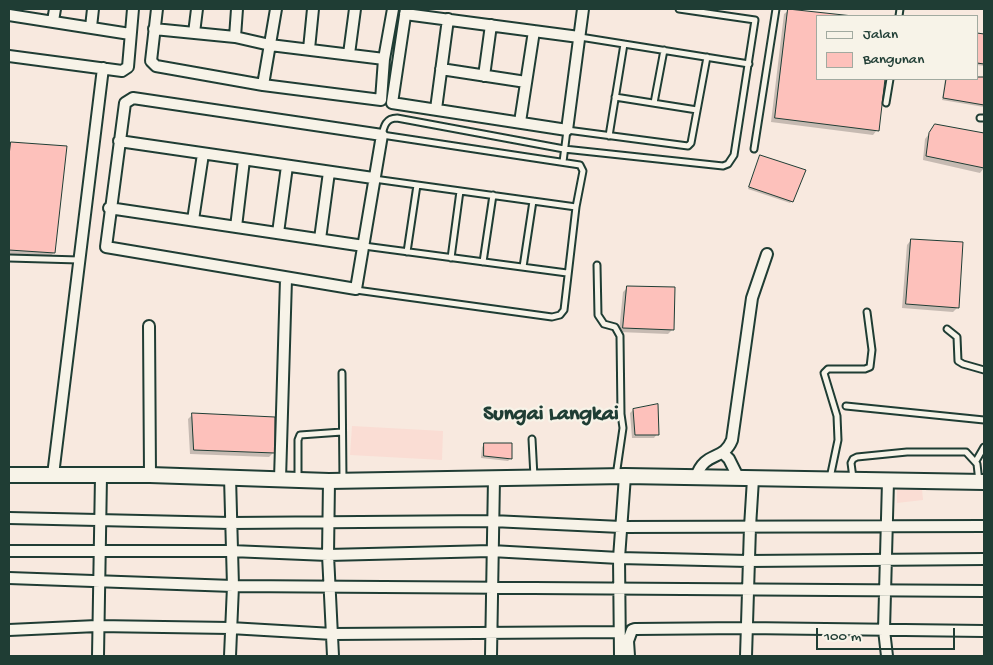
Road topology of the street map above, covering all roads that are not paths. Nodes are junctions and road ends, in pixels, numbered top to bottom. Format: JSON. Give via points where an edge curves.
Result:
{"nodes":[{"id":1,"x":55,"y":9,"type":"edge"},
{"id":2,"x":94,"y":9,"type":"edge"},
{"id":3,"x":133,"y":9,"type":"edge"},
{"id":4,"x":157,"y":9,"type":"edge"},
{"id":5,"x":197,"y":9,"type":"edge"},
{"id":6,"x":237,"y":9,"type":"edge"},
{"id":7,"x":276,"y":9,"type":"edge"},
{"id":8,"x":314,"y":9,"type":"edge"},
{"id":9,"x":355,"y":9,"type":"edge"},
{"id":10,"x":394,"y":9,"type":"edge"},
{"id":11,"x":583,"y":9,"type":"edge"},
{"id":12,"x":679,"y":9,"type":"edge"},
{"id":13,"x":776,"y":9,"type":"edge"},
{"id":14,"x":406,"y":12,"type":"edge"},
{"id":15,"x":31,"y":13,"type":"edge"},
{"id":16,"x":9,"y":14,"type":"edge"},
{"id":17,"x":448,"y":19,"type":"junction"},
{"id":18,"x":54,"y":21,"type":"junction"},
{"id":19,"x":492,"y":25,"type":"junction"},
{"id":20,"x":91,"y":27,"type":"junction"},
{"id":21,"x":154,"y":29,"type":"junction"},
{"id":22,"x":534,"y":31,"type":"junction"},
{"id":23,"x":194,"y":33,"type":"junction"},
{"id":24,"x":130,"y":34,"type":"junction"},
{"id":25,"x":235,"y":37,"type":"junction"},
{"id":26,"x":579,"y":37,"type":"junction"},
{"id":27,"x":624,"y":44,"type":"junction"},
{"id":28,"x":270,"y":45,"type":"junction"},
{"id":29,"x":309,"y":49,"type":"junction"},
{"id":30,"x":664,"y":50,"type":"junction"},
{"id":31,"x":349,"y":54,"type":"junction"},
{"id":32,"x":9,"y":56,"type":"edge"},
{"id":33,"x":707,"y":57,"type":"junction"},
{"id":34,"x":384,"y":59,"type":"junction"},
{"id":35,"x":749,"y":64,"type":"junction"},
{"id":36,"x":102,"y":68,"type":"junction"},
{"id":37,"x":441,"y":69,"type":"junction"},
{"id":38,"x":484,"y":76,"type":"junction"},
{"id":39,"x":890,"y":80,"type":"edge"},
{"id":40,"x":526,"y":82,"type":"junction"},
{"id":41,"x":263,"y":85,"type":"junction"},
{"id":42,"x":615,"y":97,"type":"junction"},
{"id":43,"x":654,"y":103,"type":"junction"},
{"id":44,"x":886,"y":103,"type":"dead end"},
{"id":45,"x":436,"y":109,"type":"junction"},
{"id":46,"x":697,"y":110,"type":"junction"},
{"id":47,"x":520,"y":122,"type":"junction"},
{"id":48,"x":567,"y":130,"type":"junction"},
{"id":49,"x":382,"y":135,"type":"junction"},
{"id":50,"x":609,"y":136,"type":"junction"},
{"id":51,"x":119,"y":141,"type":"junction"},
{"id":52,"x":564,"y":149,"type":"junction"},
{"id":53,"x":754,"y":149,"type":"dead end"},
{"id":54,"x":203,"y":154,"type":"junction"},
{"id":55,"x":244,"y":160,"type":"junction"},
{"id":56,"x":563,"y":162,"type":"junction"},
{"id":57,"x":287,"y":166,"type":"junction"},
{"id":58,"x":329,"y":172,"type":"junction"},
{"id":59,"x":373,"y":178,"type":"junction"},
{"id":60,"x":417,"y":184,"type":"junction"},
{"id":61,"x":460,"y":191,"type":"junction"},
{"id":62,"x":493,"y":195,"type":"junction"},
{"id":63,"x":532,"y":201,"type":"junction"},
{"id":64,"x":576,"y":207,"type":"junction"},
{"id":65,"x":110,"y":208,"type":"junction"},
{"id":66,"x":193,"y":220,"type":"junction"},
{"id":67,"x":236,"y":227,"type":"junction"},
{"id":68,"x":278,"y":233,"type":"junction"},
{"id":69,"x":320,"y":239,"type":"junction"},
{"id":70,"x":364,"y":246,"type":"junction"},
{"id":71,"x":407,"y":252,"type":"junction"},
{"id":72,"x":767,"y":254,"type":"dead end"},
{"id":73,"x":9,"y":258,"type":"edge"},
{"id":74,"x":451,"y":258,"type":"junction"},
{"id":75,"x":80,"y":260,"type":"junction"},
{"id":76,"x":483,"y":262,"type":"junction"},
{"id":77,"x":597,"y":265,"type":"dead end"},
{"id":78,"x":523,"y":268,"type":"junction"},
{"id":79,"x":567,"y":273,"type":"junction"},
{"id":80,"x":286,"y":279,"type":"junction"},
{"id":81,"x":356,"y":290,"type":"junction"},
{"id":82,"x":867,"y":312,"type":"dead end"},
{"id":83,"x":149,"y":326,"type":"dead end"},
{"id":84,"x":947,"y":329,"type":"dead end"},
{"id":85,"x":984,"y":370,"type":"edge"},
{"id":86,"x":342,"y":373,"type":"dead end"},
{"id":87,"x":846,"y":406,"type":"dead end"},
{"id":88,"x":984,"y":420,"type":"edge"},
{"id":89,"x":342,"y":432,"type":"junction"},
{"id":90,"x":532,"y":439,"type":"dead end"},
{"id":91,"x":984,"y":447,"type":"edge"},
{"id":92,"x":723,"y":453,"type":"junction"},
{"id":93,"x":976,"y":461,"type":"junction"},
{"id":94,"x":9,"y":475,"type":"edge"},
{"id":95,"x":53,"y":475,"type":"junction"},
{"id":96,"x":150,"y":475,"type":"junction"},
{"id":97,"x":101,"y":476,"type":"junction"},
{"id":98,"x":620,"y":476,"type":"junction"},
{"id":99,"x":230,"y":477,"type":"junction"},
{"id":100,"x":494,"y":478,"type":"junction"},
{"id":101,"x":534,"y":478,"type":"junction"},
{"id":102,"x":696,"y":478,"type":"junction"},
{"id":103,"x":280,"y":479,"type":"junction"},
{"id":104,"x":739,"y":479,"type":"junction"},
{"id":105,"x":753,"y":479,"type":"junction"},
{"id":106,"x":298,"y":480,"type":"junction"},
{"id":107,"x":336,"y":480,"type":"junction"},
{"id":108,"x":830,"y":480,"type":"junction"},
{"id":109,"x":888,"y":481,"type":"junction"},
{"id":110,"x":854,"y":482,"type":"junction"},
{"id":111,"x":982,"y":482,"type":"edge"},
{"id":112,"x":9,"y":518,"type":"edge"},
{"id":113,"x":99,"y":519,"type":"junction"},
{"id":114,"x":492,"y":521,"type":"junction"},
{"id":115,"x":230,"y":523,"type":"junction"},
{"id":116,"x":329,"y":524,"type":"junction"},
{"id":117,"x":887,"y":526,"type":"junction"},
{"id":118,"x":984,"y":526,"type":"edge"},
{"id":119,"x":621,"y":527,"type":"junction"},
{"id":120,"x":750,"y":527,"type":"junction"},
{"id":121,"x":98,"y":550,"type":"junction"},
{"id":122,"x":9,"y":551,"type":"edge"},
{"id":123,"x":231,"y":551,"type":"junction"},
{"id":124,"x":491,"y":551,"type":"junction"},
{"id":125,"x":328,"y":555,"type":"junction"},
{"id":126,"x":620,"y":558,"type":"junction"},
{"id":127,"x":984,"y":559,"type":"edge"},
{"id":128,"x":886,"y":560,"type":"junction"},
{"id":129,"x":748,"y":561,"type":"junction"},
{"id":130,"x":9,"y":578,"type":"edge"},
{"id":131,"x":99,"y":582,"type":"junction"},
{"id":132,"x":233,"y":586,"type":"junction"},
{"id":133,"x":331,"y":587,"type":"junction"},
{"id":134,"x":492,"y":587,"type":"junction"},
{"id":135,"x":620,"y":588,"type":"junction"},
{"id":136,"x":886,"y":590,"type":"junction"},
{"id":137,"x":749,"y":591,"type":"junction"},
{"id":138,"x":984,"y":591,"type":"edge"},
{"id":139,"x":97,"y":626,"type":"junction"},
{"id":140,"x":230,"y":628,"type":"junction"},
{"id":141,"x":746,"y":628,"type":"junction"},
{"id":142,"x":9,"y":630,"type":"edge"},
{"id":143,"x":884,"y":630,"type":"junction"},
{"id":144,"x":984,"y":631,"type":"edge"},
{"id":145,"x":619,"y":632,"type":"junction"},
{"id":146,"x":491,"y":633,"type":"junction"},
{"id":147,"x":333,"y":634,"type":"junction"},
{"id":148,"x":98,"y":656,"type":"edge"},
{"id":149,"x":230,"y":656,"type":"edge"},
{"id":150,"x":333,"y":656,"type":"edge"},
{"id":151,"x":491,"y":656,"type":"edge"},
{"id":152,"x":620,"y":656,"type":"edge"},
{"id":153,"x":629,"y":656,"type":"edge"},
{"id":154,"x":746,"y":656,"type":"edge"},
{"id":155,"x":887,"y":656,"type":"edge"}],
"edges":[{"from":1,"to":18,"type":"street"},
{"from":2,"to":20,"type":"street"},
{"from":3,"to":24,"type":"street"},
{"from":4,"to":21,"type":"street"},
{"from":5,"to":23,"type":"street"},
{"from":6,"to":25,"type":"street"},
{"from":7,"to":28,"type":"street"},
{"from":8,"to":29,"type":"street"},
{"from":9,"to":31,"type":"street"},
{"from":10,"to":34,"type":"street"},
{"from":11,"to":26,"type":"street"},
{"from":12,"to":35,"type":"lane","via":[[755,20]]},
{"from":13,"to":53,"type":"lane"},
{"from":14,"to":17,"type":"street"},
{"from":14,"to":45,"type":"street","via":[[392,103]]},
{"from":15,"to":16,"type":"street"},
{"from":15,"to":18,"type":"street"},
{"from":17,"to":19,"type":"street"},
{"from":17,"to":37,"type":"street"},
{"from":18,"to":20,"type":"street"},
{"from":19,"to":22,"type":"street"},
{"from":19,"to":38,"type":"street"},
{"from":20,"to":24,"type":"street"},
{"from":21,"to":23,"type":"street"},
{"from":21,"to":41,"type":"street","via":[[151,61],[156,66]]},
{"from":22,"to":26,"type":"street"},
{"from":22,"to":40,"type":"street"},
{"from":23,"to":25,"type":"street"},
{"from":24,"to":36,"type":"street","via":[[127,69],[119,72]]},
{"from":25,"to":28,"type":"street"},
{"from":26,"to":27,"type":"lane"},
{"from":26,"to":48,"type":"street"},
{"from":27,"to":30,"type":"lane"},
{"from":27,"to":42,"type":"lane"},
{"from":28,"to":29,"type":"street"},
{"from":28,"to":41,"type":"street"},
{"from":29,"to":31,"type":"street"},
{"from":30,"to":33,"type":"lane"},
{"from":30,"to":43,"type":"lane"},
{"from":31,"to":34,"type":"street"},
{"from":32,"to":36,"type":"street"},
{"from":33,"to":35,"type":"lane"},
{"from":33,"to":46,"type":"lane"},
{"from":34,"to":41,"type":"street","via":[[381,100]]},
{"from":35,"to":52,"type":"lane","via":[[734,155],[728,164],[717,166]]},
{"from":36,"to":75,"type":"street"},
{"from":37,"to":38,"type":"street"},
{"from":37,"to":45,"type":"street"},
{"from":38,"to":40,"type":"street"},
{"from":39,"to":44,"type":"lane"},
{"from":40,"to":47,"type":"street"},
{"from":42,"to":43,"type":"lane"},
{"from":42,"to":50,"type":"lane"},
{"from":43,"to":46,"type":"lane"},
{"from":45,"to":47,"type":"street"},
{"from":46,"to":50,"type":"lane","via":[[691,143],[686,147]]},
{"from":47,"to":48,"type":"street"},
{"from":48,"to":50,"type":"lane"},
{"from":48,"to":52,"type":"lane"},
{"from":49,"to":51,"type":"street","via":[[133,98],[124,103]]},
{"from":49,"to":52,"type":"lane","via":[[386,122],[397,118]]},
{"from":49,"to":56,"type":"lane"},
{"from":49,"to":59,"type":"street"},
{"from":51,"to":54,"type":"street"},
{"from":51,"to":65,"type":"street"},
{"from":52,"to":56,"type":"lane"},
{"from":54,"to":55,"type":"street"},
{"from":54,"to":66,"type":"street"},
{"from":55,"to":57,"type":"street"},
{"from":55,"to":67,"type":"street"},
{"from":56,"to":64,"type":"lane","via":[[578,164],[583,169]]},
{"from":57,"to":58,"type":"street"},
{"from":57,"to":68,"type":"street"},
{"from":58,"to":59,"type":"street"},
{"from":58,"to":69,"type":"street"},
{"from":59,"to":60,"type":"lane"},
{"from":59,"to":70,"type":"street"},
{"from":60,"to":61,"type":"lane"},
{"from":60,"to":71,"type":"lane"},
{"from":61,"to":62,"type":"lane"},
{"from":61,"to":74,"type":"lane"},
{"from":62,"to":63,"type":"lane"},
{"from":62,"to":76,"type":"lane"},
{"from":63,"to":64,"type":"lane"},
{"from":63,"to":78,"type":"lane"},
{"from":64,"to":79,"type":"lane"},
{"from":65,"to":66,"type":"street"},
{"from":65,"to":80,"type":"street","via":[[106,247]]},
{"from":66,"to":67,"type":"street"},
{"from":67,"to":68,"type":"street"},
{"from":68,"to":69,"type":"street"},
{"from":69,"to":70,"type":"street"},
{"from":70,"to":71,"type":"lane"},
{"from":70,"to":81,"type":"street"},
{"from":71,"to":74,"type":"lane"},
{"from":72,"to":92,"type":"street","via":[[752,298],[732,440]]},
{"from":73,"to":75,"type":"lane"},
{"from":74,"to":76,"type":"lane"},
{"from":75,"to":95,"type":"street"},
{"from":76,"to":78,"type":"lane"},
{"from":77,"to":98,"type":"lane","via":[[598,315],[604,324],[615,327],[620,336],[624,428]]},
{"from":78,"to":79,"type":"lane"},
{"from":79,"to":81,"type":"lane","via":[[564,310],[556,317]]},
{"from":80,"to":81,"type":"street"},
{"from":80,"to":103,"type":"street"},
{"from":82,"to":108,"type":"lane","via":[[872,350],[870,367],[828,369],[824,373],[834,399],[838,424]]},
{"from":83,"to":96,"type":"street"},
{"from":84,"to":85,"type":"lane","via":[[956,337],[958,361]]},
{"from":86,"to":89,"type":"lane"},
{"from":87,"to":88,"type":"lane"},
{"from":89,"to":106,"type":"lane","via":[[300,435]]},
{"from":89,"to":107,"type":"lane"},
{"from":90,"to":101,"type":"lane"},
{"from":91,"to":93,"type":"lane"},
{"from":92,"to":102,"type":"street","via":[[704,461]]},
{"from":92,"to":104,"type":"street"},
{"from":93,"to":110,"type":"lane","via":[[966,452],[907,452],[857,457],[851,463]]},
{"from":93,"to":111,"type":"lane"},
{"from":94,"to":95,"type":"street"},
{"from":95,"to":97,"type":"street"},
{"from":96,"to":97,"type":"street"},
{"from":96,"to":99,"type":"street"},
{"from":97,"to":113,"type":"street"},
{"from":98,"to":101,"type":"street"},
{"from":98,"to":102,"type":"street"},
{"from":98,"to":119,"type":"street"},
{"from":99,"to":103,"type":"street"},
{"from":99,"to":115,"type":"street"},
{"from":100,"to":101,"type":"street"},
{"from":100,"to":107,"type":"street"},
{"from":100,"to":114,"type":"street"},
{"from":102,"to":104,"type":"street"},
{"from":103,"to":106,"type":"street"},
{"from":104,"to":105,"type":"street"},
{"from":105,"to":108,"type":"street"},
{"from":105,"to":120,"type":"street"},
{"from":106,"to":107,"type":"street"},
{"from":107,"to":116,"type":"street"},
{"from":108,"to":110,"type":"street"},
{"from":109,"to":110,"type":"street"},
{"from":109,"to":111,"type":"street"},
{"from":109,"to":117,"type":"street"},
{"from":112,"to":113,"type":"street"},
{"from":113,"to":115,"type":"street"},
{"from":113,"to":121,"type":"street"},
{"from":114,"to":116,"type":"street"},
{"from":114,"to":119,"type":"street"},
{"from":114,"to":124,"type":"street"},
{"from":115,"to":116,"type":"street"},
{"from":115,"to":123,"type":"street"},
{"from":116,"to":125,"type":"street"},
{"from":117,"to":118,"type":"street"},
{"from":117,"to":120,"type":"street"},
{"from":117,"to":128,"type":"street"},
{"from":119,"to":120,"type":"street"},
{"from":119,"to":126,"type":"street"},
{"from":120,"to":129,"type":"street"},
{"from":121,"to":122,"type":"street"},
{"from":121,"to":123,"type":"street"},
{"from":121,"to":131,"type":"street"},
{"from":123,"to":125,"type":"street"},
{"from":123,"to":132,"type":"street"},
{"from":124,"to":125,"type":"street"},
{"from":124,"to":126,"type":"street"},
{"from":124,"to":134,"type":"street"},
{"from":125,"to":133,"type":"street"},
{"from":126,"to":129,"type":"street"},
{"from":126,"to":135,"type":"street"},
{"from":127,"to":128,"type":"street"},
{"from":128,"to":129,"type":"street"},
{"from":128,"to":136,"type":"street"},
{"from":129,"to":137,"type":"street"},
{"from":130,"to":131,"type":"street"},
{"from":131,"to":132,"type":"street"},
{"from":131,"to":139,"type":"street"},
{"from":132,"to":133,"type":"street"},
{"from":132,"to":140,"type":"street"},
{"from":133,"to":134,"type":"street"},
{"from":133,"to":147,"type":"street"},
{"from":134,"to":135,"type":"street"},
{"from":134,"to":146,"type":"street"},
{"from":135,"to":137,"type":"street"},
{"from":135,"to":145,"type":"street"},
{"from":136,"to":137,"type":"street"},
{"from":136,"to":138,"type":"street"},
{"from":136,"to":143,"type":"street"},
{"from":137,"to":141,"type":"street"},
{"from":139,"to":140,"type":"street"},
{"from":139,"to":142,"type":"street"},
{"from":139,"to":148,"type":"street"},
{"from":140,"to":147,"type":"street"},
{"from":140,"to":149,"type":"street"},
{"from":141,"to":143,"type":"street"},
{"from":141,"to":153,"type":"street","via":[[632,630],[628,641]]},
{"from":141,"to":154,"type":"street"},
{"from":143,"to":144,"type":"street"},
{"from":143,"to":155,"type":"street"},
{"from":145,"to":146,"type":"street"},
{"from":145,"to":152,"type":"street"},
{"from":146,"to":147,"type":"street"},
{"from":146,"to":151,"type":"street"},
{"from":147,"to":150,"type":"street"}]}
